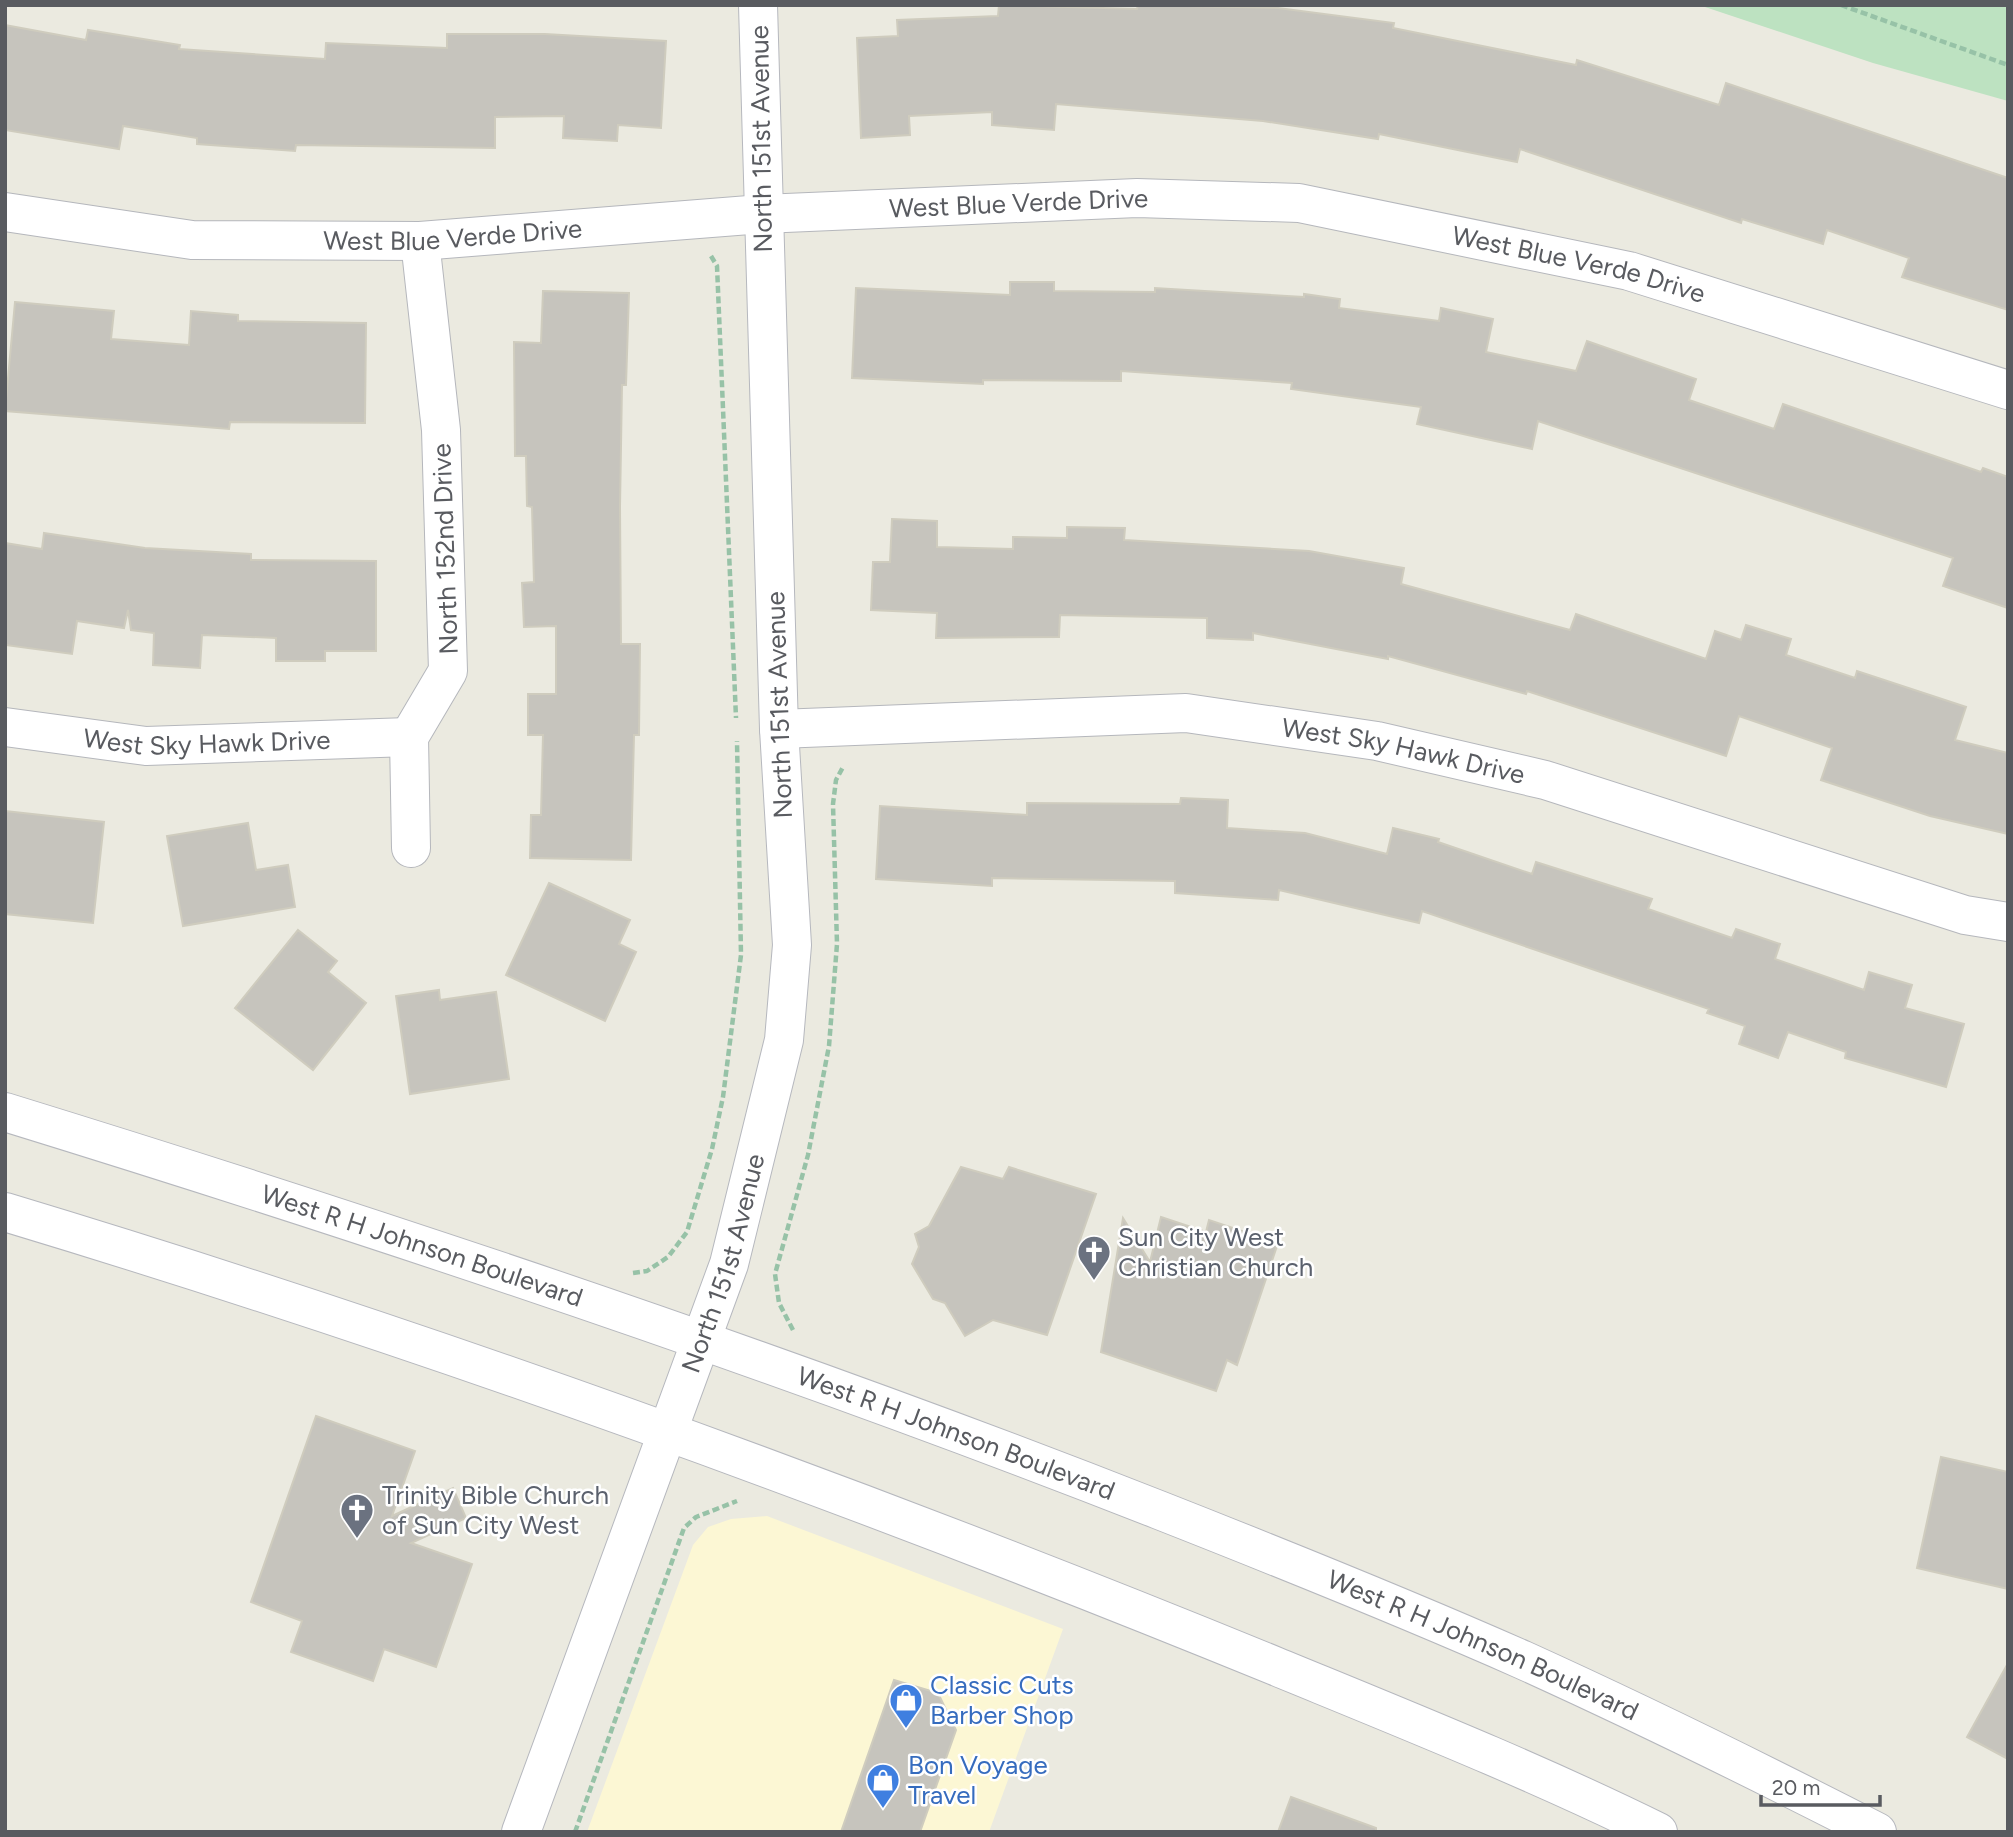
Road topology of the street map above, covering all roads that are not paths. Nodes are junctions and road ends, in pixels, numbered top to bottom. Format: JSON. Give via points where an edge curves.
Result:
{"nodes":[{"id":1,"x":758,"y":5,"type":"edge"},
{"id":2,"x":5,"y":212,"type":"edge"},
{"id":3,"x":762,"y":214,"type":"junction"},
{"id":4,"x":420,"y":241,"type":"junction"},
{"id":5,"x":2008,"y":390,"type":"edge"},
{"id":6,"x":5,"y":727,"type":"edge"},
{"id":7,"x":779,"y":729,"type":"junction"},
{"id":8,"x":409,"y":737,"type":"junction"},
{"id":9,"x":411,"y":848,"type":"dead end"},
{"id":10,"x":2008,"y":922,"type":"edge"},
{"id":11,"x":5,"y":1112,"type":"edge"},
{"id":12,"x":5,"y":1212,"type":"edge"},
{"id":13,"x":701,"y":1339,"type":"junction"},
{"id":14,"x":666,"y":1432,"type":"junction"},
{"id":15,"x":521,"y":1832,"type":"edge"},
{"id":16,"x":1658,"y":1832,"type":"edge"},
{"id":17,"x":1877,"y":1832,"type":"edge"}],
"edges":[{"from":1,"to":3,"type":"street","name":"North 151st Avenue"},
{"from":2,"to":4,"type":"street","name":"West Blue Verde Drive","via":[[192,240]]},
{"from":3,"to":4,"type":"street","name":"West Blue Verde Drive"},
{"from":3,"to":5,"type":"street","name":"West Blue Verde Drive","via":[[1137,198],[1299,203],[1629,271]]},
{"from":3,"to":7,"type":"street","name":"North 151st Avenue"},
{"from":4,"to":8,"type":"street","name":"North 152nd Drive","via":[[441,430],[448,671]]},
{"from":6,"to":8,"type":"street","name":"West Sky Hawk Drive","via":[[146,746]]},
{"from":7,"to":10,"type":"street","name":"West Sky Hawk Drive","via":[[1186,713],[1377,741],[1545,780],[1965,915]]},
{"from":7,"to":13,"type":"street","name":"North 151st Avenue","via":[[792,945],[784,1040],[729,1264]]},
{"from":8,"to":9,"type":"street"},
{"from":11,"to":13,"type":"street","name":"West R H Johnson Boulevard","via":[[265,1193]]},
{"from":12,"to":14,"type":"street","via":[[196,1270]]},
{"from":13,"to":14,"type":"street","name":"North 151st Avenue"},
{"from":13,"to":17,"type":"street","name":"West R H Johnson Boulevard","via":[[968,1435],[1370,1595],[1534,1665]]},
{"from":14,"to":15,"type":"street","name":"North 151st Avenue"},
{"from":14,"to":16,"type":"street","via":[[1154,1614],[1553,1780]]}]}
